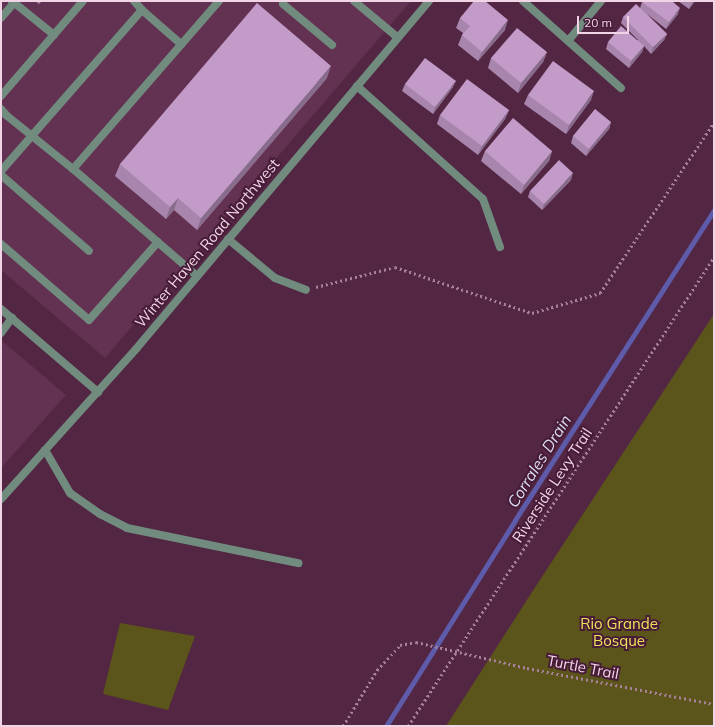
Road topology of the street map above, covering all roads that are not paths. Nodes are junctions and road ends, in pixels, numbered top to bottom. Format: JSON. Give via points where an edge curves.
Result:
{"nodes":[{"id":1,"x":83,"y":1,"type":"edge"},
{"id":2,"x":134,"y":1,"type":"edge"},
{"id":3,"x":219,"y":1,"type":"edge"},
{"id":4,"x":354,"y":1,"type":"edge"},
{"id":5,"x":429,"y":1,"type":"edge"},
{"id":6,"x":523,"y":1,"type":"edge"},
{"id":7,"x":602,"y":1,"type":"edge"},
{"id":8,"x":13,"y":2,"type":"edge"},
{"id":9,"x":283,"y":2,"type":"edge"},
{"id":10,"x":142,"y":10,"type":"junction"},
{"id":11,"x":1,"y":18,"type":"edge"},
{"id":12,"x":54,"y":35,"type":"junction"},
{"id":13,"x":397,"y":37,"type":"junction"},
{"id":14,"x":568,"y":41,"type":"junction"},
{"id":15,"x":181,"y":44,"type":"junction"},
{"id":16,"x":332,"y":45,"type":"dead end"},
{"id":17,"x":356,"y":86,"type":"junction"},
{"id":18,"x":621,"y":88,"type":"dead end"},
{"id":19,"x":1,"y":96,"type":"edge"},
{"id":20,"x":1,"y":109,"type":"edge"},
{"id":21,"x":32,"y":136,"type":"junction"},
{"id":22,"x":73,"y":169,"type":"junction"},
{"id":23,"x":1,"y":171,"type":"edge"},
{"id":24,"x":1,"y":175,"type":"edge"},
{"id":25,"x":228,"y":239,"type":"junction"},
{"id":26,"x":158,"y":242,"type":"junction"},
{"id":27,"x":1,"y":244,"type":"edge"},
{"id":28,"x":500,"y":247,"type":"dead end"},
{"id":29,"x":89,"y":251,"type":"dead end"},
{"id":30,"x":197,"y":276,"type":"junction"},
{"id":31,"x":306,"y":290,"type":"road end"},
{"id":32,"x":1,"y":309,"type":"edge"},
{"id":33,"x":12,"y":318,"type":"junction"},
{"id":34,"x":1,"y":333,"type":"edge"},
{"id":35,"x":98,"y":392,"type":"junction"},
{"id":36,"x":45,"y":450,"type":"junction"},
{"id":37,"x":1,"y":499,"type":"edge"},
{"id":38,"x":298,"y":563,"type":"dead end"}],
"edges":[{"from":1,"to":12,"type":"street"},
{"from":2,"to":10,"type":"street"},
{"from":3,"to":15,"type":"street"},
{"from":4,"to":13,"type":"street"},
{"from":5,"to":13,"type":"street","name":"Winter Haven Road Northwest"},
{"from":6,"to":14,"type":"street"},
{"from":7,"to":14,"type":"street"},
{"from":8,"to":11,"type":"street"},
{"from":8,"to":12,"type":"street"},
{"from":9,"to":16,"type":"street"},
{"from":10,"to":15,"type":"street"},
{"from":10,"to":21,"type":"street"},
{"from":12,"to":19,"type":"street"},
{"from":13,"to":17,"type":"street","name":"Winter Haven Road Northwest"},
{"from":14,"to":18,"type":"street"},
{"from":15,"to":22,"type":"street"},
{"from":17,"to":25,"type":"street","name":"Winter Haven Road Northwest"},
{"from":17,"to":28,"type":"street","via":[[483,200]]},
{"from":20,"to":21,"type":"street"},
{"from":21,"to":22,"type":"street"},
{"from":21,"to":23,"type":"street"},
{"from":22,"to":26,"type":"street"},
{"from":24,"to":29,"type":"street"},
{"from":25,"to":30,"type":"street","name":"Winter Haven Road Northwest"},
{"from":25,"to":31,"type":"street","via":[[275,278]]},
{"from":26,"to":27,"type":"street","via":[[89,320]]},
{"from":26,"to":30,"type":"street"},
{"from":30,"to":35,"type":"street","name":"Winter Haven Road Northwest"},
{"from":32,"to":33,"type":"street"},
{"from":33,"to":34,"type":"street"},
{"from":33,"to":35,"type":"street"},
{"from":35,"to":36,"type":"street","name":"Winter Haven Road Northwest"},
{"from":36,"to":37,"type":"street","name":"Winter Haven Road Northwest"},
{"from":36,"to":38,"type":"street","via":[[70,493],[100,514],[127,528]]}]}
